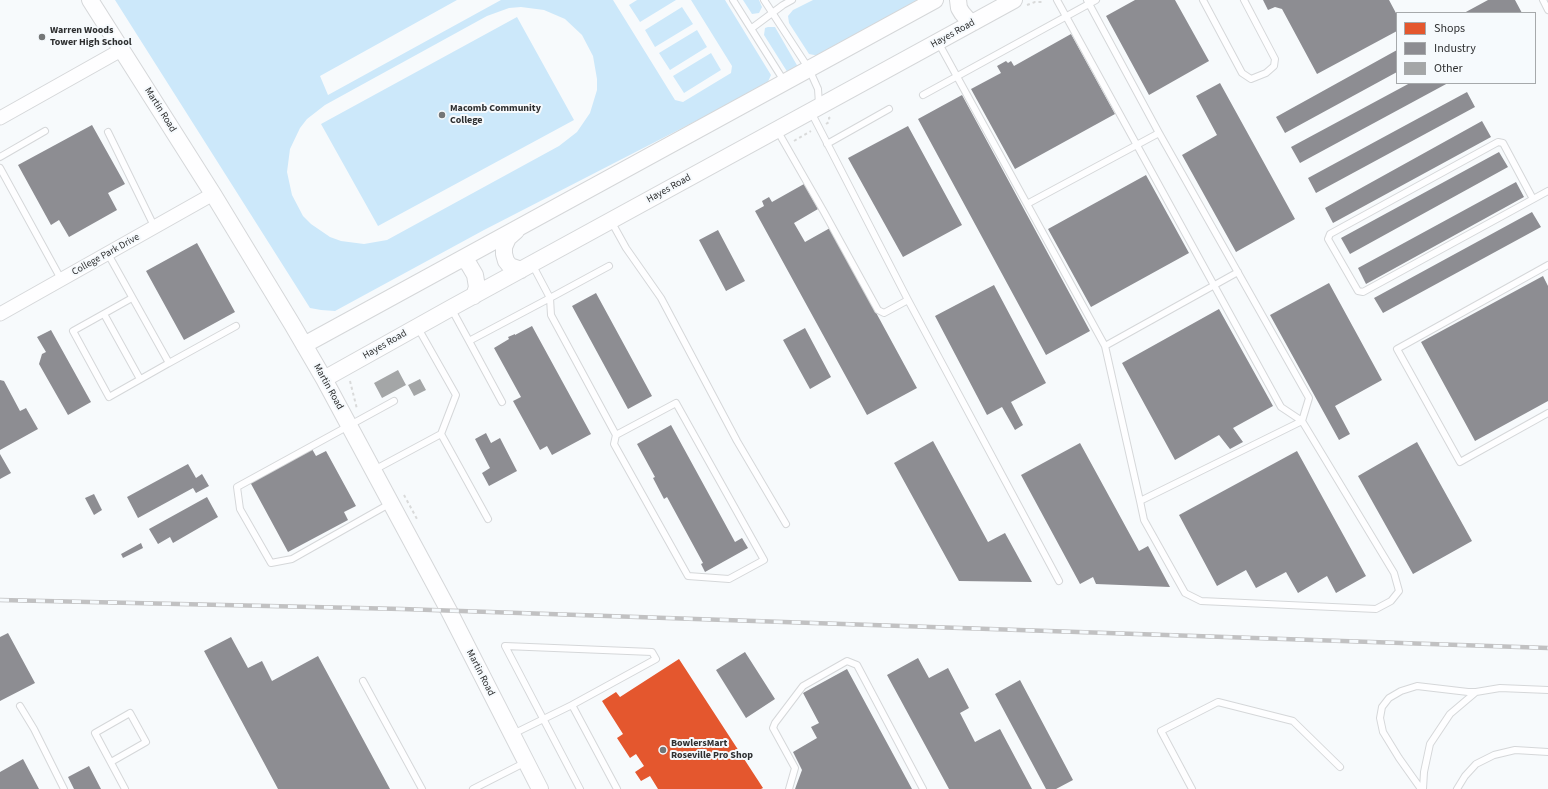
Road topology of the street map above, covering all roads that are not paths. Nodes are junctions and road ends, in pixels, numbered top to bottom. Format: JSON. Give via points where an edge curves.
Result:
{"nodes":[{"id":1,"x":90,"y":0,"type":"edge"},
{"id":2,"x":733,"y":0,"type":"edge"},
{"id":3,"x":764,"y":0,"type":"edge"},
{"id":4,"x":792,"y":0,"type":"edge"},
{"id":5,"x":936,"y":0,"type":"edge"},
{"id":6,"x":958,"y":0,"type":"edge"},
{"id":7,"x":1014,"y":0,"type":"edge"},
{"id":8,"x":1058,"y":0,"type":"edge"},
{"id":9,"x":1096,"y":0,"type":"edge"},
{"id":10,"x":1203,"y":0,"type":"edge"},
{"id":11,"x":1244,"y":0,"type":"edge"},
{"id":12,"x":1543,"y":0,"type":"edge"},
{"id":13,"x":1088,"y":2,"type":"edge"},
{"id":14,"x":1548,"y":10,"type":"edge"},
{"id":15,"x":773,"y":13,"type":"junction"},
{"id":16,"x":1066,"y":16,"type":"junction"},
{"id":17,"x":974,"y":22,"type":"junction"},
{"id":18,"x":752,"y":28,"type":"junction"},
{"id":19,"x":938,"y":42,"type":"junction"},
{"id":20,"x":121,"y":50,"type":"junction"},
{"id":21,"x":809,"y":69,"type":"junction"},
{"id":22,"x":957,"y":77,"type":"junction"},
{"id":23,"x":785,"y":83,"type":"junction"},
{"id":24,"x":923,"y":95,"type":"dead end"},
{"id":25,"x":890,"y":109,"type":"dead end"},
{"id":26,"x":815,"y":110,"type":"junction"},
{"id":27,"x":0,"y":118,"type":"edge"},
{"id":28,"x":777,"y":130,"type":"junction"},
{"id":29,"x":45,"y":131,"type":"dead end"},
{"id":30,"x":108,"y":132,"type":"dead end"},
{"id":31,"x":1160,"y":133,"type":"junction"},
{"id":32,"x":828,"y":144,"type":"junction"},
{"id":33,"x":1137,"y":145,"type":"junction"},
{"id":34,"x":0,"y":157,"type":"edge"},
{"id":35,"x":0,"y":168,"type":"edge"},
{"id":36,"x":1548,"y":191,"type":"edge"},
{"id":37,"x":213,"y":194,"type":"junction"},
{"id":38,"x":1533,"y":199,"type":"junction"},
{"id":39,"x":1027,"y":204,"type":"junction"},
{"id":40,"x":611,"y":221,"type":"junction"},
{"id":41,"x":520,"y":227,"type":"junction"},
{"id":42,"x":155,"y":228,"type":"junction"},
{"id":43,"x":108,"y":254,"type":"junction"},
{"id":44,"x":462,"y":259,"type":"junction"},
{"id":45,"x":1548,"y":265,"type":"edge"},
{"id":46,"x":609,"y":266,"type":"dead end"},
{"id":47,"x":526,"y":267,"type":"junction"},
{"id":48,"x":1238,"y":272,"type":"junction"},
{"id":49,"x":61,"y":279,"type":"junction"},
{"id":50,"x":1214,"y":286,"type":"junction"},
{"id":51,"x":474,"y":296,"type":"junction"},
{"id":52,"x":132,"y":298,"type":"junction"},
{"id":53,"x":550,"y":298,"type":"junction"},
{"id":54,"x":908,"y":300,"type":"junction"},
{"id":55,"x":451,"y":308,"type":"junction"},
{"id":56,"x":0,"y":314,"type":"edge"},
{"id":57,"x":104,"y":314,"type":"junction"},
{"id":58,"x":236,"y":326,"type":"dead end"},
{"id":59,"x":417,"y":327,"type":"junction"},
{"id":60,"x":469,"y":341,"type":"junction"},
{"id":61,"x":304,"y":345,"type":"junction"},
{"id":62,"x":1105,"y":346,"type":"junction"},
{"id":63,"x":169,"y":363,"type":"junction"},
{"id":64,"x":140,"y":379,"type":"junction"},
{"id":65,"x":324,"y":379,"type":"junction"},
{"id":66,"x":394,"y":401,"type":"dead end"},
{"id":67,"x":502,"y":402,"type":"dead end"},
{"id":68,"x":1548,"y":413,"type":"edge"},
{"id":69,"x":1302,"y":421,"type":"junction"},
{"id":70,"x":350,"y":425,"type":"junction"},
{"id":71,"x":441,"y":434,"type":"junction"},
{"id":72,"x":616,"y":435,"type":"junction"},
{"id":73,"x":374,"y":470,"type":"junction"},
{"id":74,"x":1140,"y":501,"type":"junction"},
{"id":75,"x":391,"y":503,"type":"junction"},
{"id":76,"x":488,"y":519,"type":"dead end"},
{"id":77,"x":786,"y":524,"type":"dead end"},
{"id":78,"x":1059,"y":581,"type":"dead end"},
{"id":79,"x":363,"y":681,"type":"dead end"},
{"id":80,"x":1548,"y":690,"type":"edge"},
{"id":81,"x":1476,"y":692,"type":"junction"},
{"id":82,"x":572,"y":705,"type":"junction"},
{"id":83,"x":20,"y":706,"type":"dead end"},
{"id":84,"x":543,"y":719,"type":"junction"},
{"id":85,"x":512,"y":734,"type":"junction"},
{"id":86,"x":1548,"y":752,"type":"edge"},
{"id":87,"x":111,"y":762,"type":"junction"},
{"id":88,"x":526,"y":762,"type":"junction"},
{"id":89,"x":1340,"y":767,"type":"dead end"},
{"id":90,"x":64,"y":789,"type":"edge"},
{"id":91,"x":125,"y":789,"type":"edge"},
{"id":92,"x":422,"y":789,"type":"edge"},
{"id":93,"x":472,"y":789,"type":"edge"},
{"id":94,"x":540,"y":789,"type":"edge"},
{"id":95,"x":580,"y":789,"type":"edge"},
{"id":96,"x":617,"y":789,"type":"edge"},
{"id":97,"x":789,"y":789,"type":"edge"},
{"id":98,"x":923,"y":789,"type":"edge"},
{"id":99,"x":1192,"y":789,"type":"edge"},
{"id":100,"x":1422,"y":789,"type":"edge"},
{"id":101,"x":1457,"y":789,"type":"edge"}],
"edges":[{"from":1,"to":20,"type":"street","name":"Martin Road"},
{"from":2,"to":18,"type":"lane"},
{"from":3,"to":15,"type":"lane"},
{"from":4,"to":15,"type":"lane"},
{"from":5,"to":21,"type":"street"},
{"from":6,"to":17,"type":"street","via":[[962,13],[969,21]]},
{"from":7,"to":17,"type":"street","name":"Hayes Road"},
{"from":8,"to":16,"type":"lane"},
{"from":9,"to":13,"type":"lane"},
{"from":10,"to":11,"type":"lane","via":[[1242,73],[1251,79],[1266,73],[1274,66],[1275,59]]},
{"from":12,"to":14,"type":"lane"},
{"from":13,"to":16,"type":"lane"},
{"from":13,"to":31,"type":"lane"},
{"from":15,"to":18,"type":"lane"},
{"from":15,"to":21,"type":"lane"},
{"from":16,"to":22,"type":"lane"},
{"from":16,"to":33,"type":"lane"},
{"from":17,"to":19,"type":"street","name":"Hayes Road"},
{"from":18,"to":23,"type":"lane"},
{"from":19,"to":22,"type":"lane"},
{"from":19,"to":26,"type":"street","name":"Hayes Road"},
{"from":20,"to":27,"type":"street"},
{"from":20,"to":37,"type":"street","name":"Martin Road"},
{"from":21,"to":23,"type":"street"},
{"from":21,"to":26,"type":"lane","via":[[819,94]]},
{"from":22,"to":24,"type":"lane"},
{"from":22,"to":39,"type":"lane"},
{"from":23,"to":41,"type":"street"},
{"from":25,"to":32,"type":"lane"},
{"from":26,"to":28,"type":"street","name":"Hayes Road"},
{"from":26,"to":32,"type":"lane"},
{"from":28,"to":40,"type":"street","name":"Hayes Road"},
{"from":28,"to":54,"type":"lane","via":[[878,310],[884,314]]},
{"from":29,"to":34,"type":"lane"},
{"from":30,"to":42,"type":"lane"},
{"from":31,"to":33,"type":"lane"},
{"from":31,"to":48,"type":"lane"},
{"from":32,"to":54,"type":"lane"},
{"from":33,"to":39,"type":"lane"},
{"from":33,"to":50,"type":"lane"},
{"from":35,"to":49,"type":"lane"},
{"from":36,"to":38,"type":"lane"},
{"from":37,"to":42,"type":"street","name":"College Park Drive"},
{"from":37,"to":61,"type":"street","name":"Martin Road"},
{"from":38,"to":38,"type":"lane","via":[[1363,292],[1358,291],[1328,239],[1330,234],[1498,142],[1502,143]]},
{"from":39,"to":62,"type":"lane"},
{"from":40,"to":47,"type":"street","name":"Hayes Road"},
{"from":40,"to":77,"type":"lane","via":[[626,248],[661,298],[737,441]]},
{"from":41,"to":44,"type":"street"},
{"from":41,"to":47,"type":"street","via":[[508,238],[504,254],[510,266]]},
{"from":42,"to":43,"type":"street","name":"College Park Drive"},
{"from":43,"to":49,"type":"street","name":"College Park Drive"},
{"from":43,"to":52,"type":"lane"},
{"from":44,"to":51,"type":"street","via":[[468,263],[475,275],[477,287]]},
{"from":44,"to":61,"type":"street"},
{"from":45,"to":68,"type":"lane","via":[[1397,348],[1460,462]]},
{"from":46,"to":53,"type":"lane"},
{"from":47,"to":51,"type":"street","name":"Hayes Road"},
{"from":47,"to":53,"type":"lane"},
{"from":48,"to":50,"type":"lane"},
{"from":48,"to":69,"type":"lane","via":[[1309,398]]},
{"from":49,"to":56,"type":"street","name":"College Park Drive"},
{"from":50,"to":62,"type":"lane"},
{"from":50,"to":69,"type":"lane","via":[[1281,407]]},
{"from":51,"to":55,"type":"street","name":"Hayes Road"},
{"from":52,"to":57,"type":"lane"},
{"from":52,"to":63,"type":"lane"},
{"from":53,"to":60,"type":"lane"},
{"from":53,"to":72,"type":"lane","via":[[550,315]]},
{"from":54,"to":78,"type":"lane"},
{"from":55,"to":59,"type":"street","name":"Hayes Road"},
{"from":55,"to":60,"type":"lane"},
{"from":57,"to":64,"type":"lane"},
{"from":57,"to":64,"type":"lane","via":[[73,331],[105,390],[109,397]]},
{"from":58,"to":63,"type":"lane"},
{"from":59,"to":65,"type":"street","name":"Hayes Road"},
{"from":59,"to":71,"type":"lane","via":[[456,395]]},
{"from":60,"to":67,"type":"lane"},
{"from":61,"to":65,"type":"street","name":"Martin Road"},
{"from":62,"to":74,"type":"lane"},
{"from":63,"to":64,"type":"lane"},
{"from":65,"to":70,"type":"street","name":"Martin Road"},
{"from":66,"to":70,"type":"lane"},
{"from":69,"to":74,"type":"lane"},
{"from":69,"to":74,"type":"lane","via":[[1394,573],[1399,591],[1391,601],[1376,609],[1201,601],[1185,592],[1144,520]]},
{"from":70,"to":73,"type":"street","name":"Martin Road"},
{"from":70,"to":75,"type":"lane","via":[[237,487],[240,509],[271,563],[292,560]]},
{"from":71,"to":73,"type":"lane"},
{"from":71,"to":76,"type":"lane"},
{"from":72,"to":72,"type":"lane","via":[[614,444],[688,576],[729,579],[764,560],[676,403]]},
{"from":73,"to":75,"type":"street","name":"Martin Road"},
{"from":75,"to":85,"type":"street","name":"Martin Road"},
{"from":79,"to":92,"type":"lane"},
{"from":80,"to":81,"type":"lane","via":[[1500,688]]},
{"from":81,"to":100,"type":"lane","via":[[1450,714],[1430,744]]},
{"from":81,"to":100,"type":"lane","via":[[1416,686],[1389,698],[1382,707],[1380,718],[1383,732]]},
{"from":82,"to":84,"type":"lane"},
{"from":82,"to":84,"type":"lane","via":[[656,659],[652,652],[505,646]]},
{"from":82,"to":96,"type":"lane"},
{"from":83,"to":90,"type":"lane"},
{"from":84,"to":85,"type":"lane"},
{"from":84,"to":95,"type":"lane"},
{"from":85,"to":88,"type":"street","name":"Martin Road"},
{"from":86,"to":101,"type":"lane","via":[[1515,750],[1494,755],[1476,764]]},
{"from":87,"to":87,"type":"lane","via":[[95,733],[130,713],[146,742]]},
{"from":87,"to":91,"type":"lane"},
{"from":88,"to":93,"type":"lane"},
{"from":88,"to":94,"type":"street","name":"Martin Road"},
{"from":89,"to":99,"type":"lane","via":[[1293,721],[1218,702],[1161,731]]},
{"from":97,"to":98,"type":"lane","via":[[794,768],[773,728],[774,723],[803,686],[847,661],[857,665]]}]}
